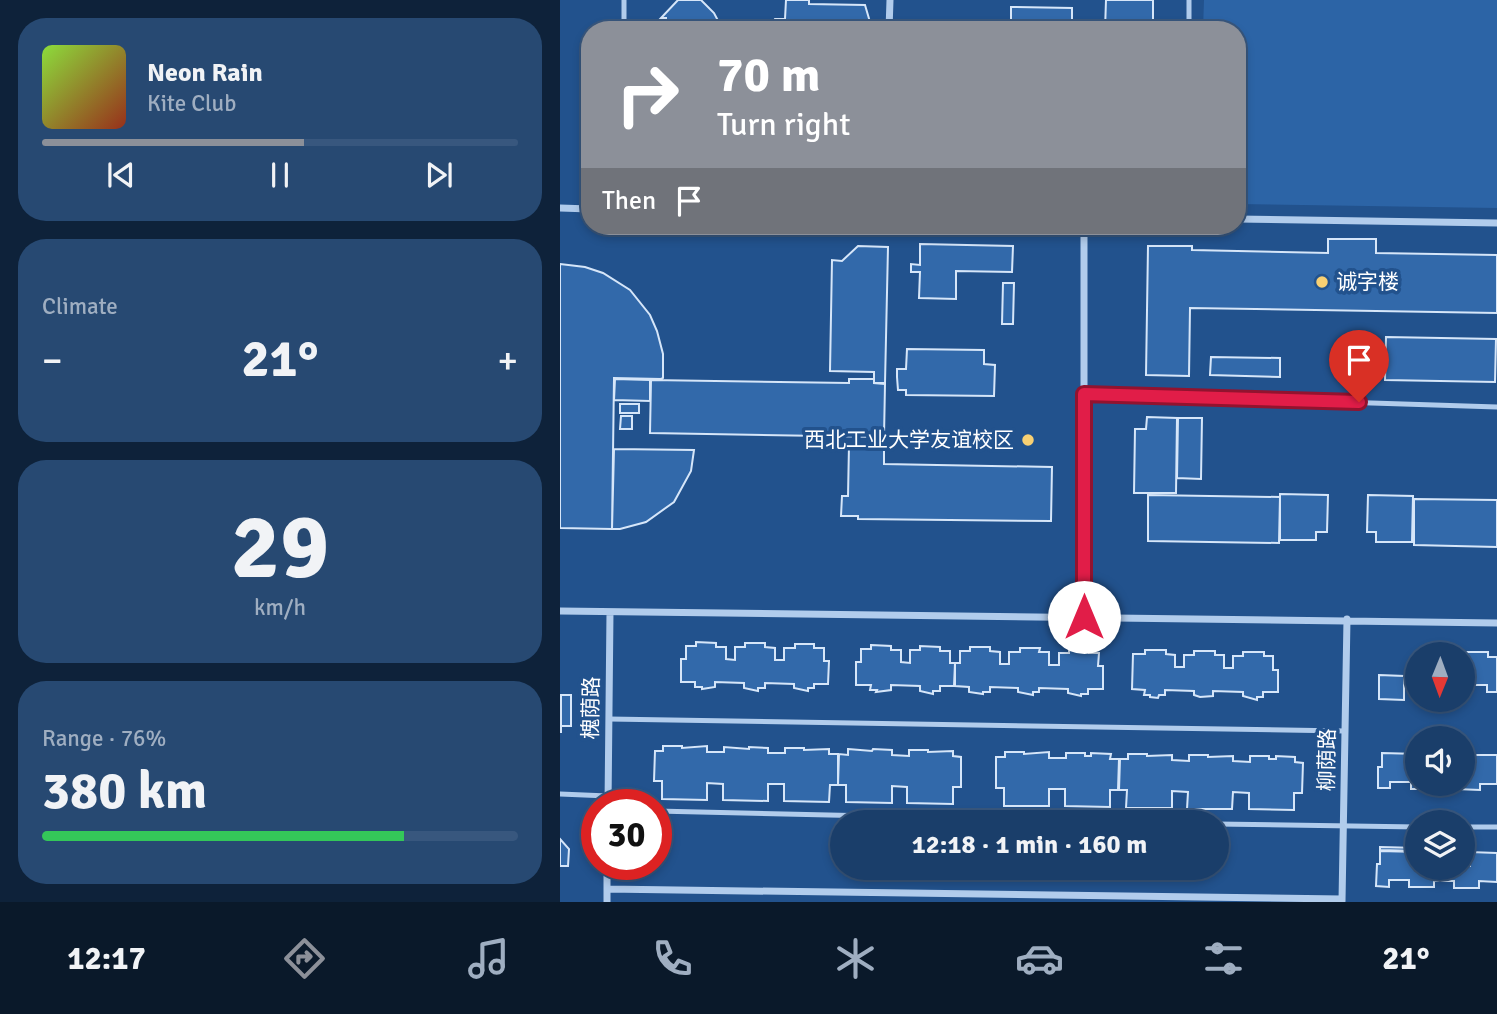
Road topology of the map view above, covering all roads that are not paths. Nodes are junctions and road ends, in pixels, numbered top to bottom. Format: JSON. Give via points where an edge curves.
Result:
{"nodes":[{"id":1,"x":624,"y":0,"type":"edge"},
{"id":2,"x":890,"y":0,"type":"edge"},
{"id":3,"x":1189,"y":0,"type":"edge"},
{"id":4,"x":624,"y":21,"type":"edge"},
{"id":5,"x":889,"y":21,"type":"edge"},
{"id":6,"x":1189,"y":21,"type":"edge"},
{"id":7,"x":560,"y":208,"type":"edge"},
{"id":8,"x":581,"y":209,"type":"edge"},
{"id":9,"x":1246,"y":219,"type":"edge"},
{"id":10,"x":1497,"y":223,"type":"edge"},
{"id":11,"x":1084,"y":235,"type":"edge"},
{"id":12,"x":1084,"y":394,"type":"junction"},
{"id":13,"x":1497,"y":407,"type":"edge"},
{"id":14,"x":560,"y":611,"type":"edge"},
{"id":15,"x":610,"y":611,"type":"junction"},
{"id":16,"x":1084,"y":617,"type":"junction"},
{"id":17,"x":1347,"y":619,"type":"junction"},
{"id":18,"x":1497,"y":623,"type":"edge"},
{"id":19,"x":609,"y":719,"type":"junction"},
{"id":20,"x":1345,"y":731,"type":"junction"},
{"id":21,"x":608,"y":789,"type":"edge"},
{"id":22,"x":560,"y":794,"type":"edge"},
{"id":23,"x":581,"y":795,"type":"edge"},
{"id":24,"x":672,"y":811,"type":"edge"},
{"id":25,"x":830,"y":815,"type":"edge"},
{"id":26,"x":1229,"y":824,"type":"edge"},
{"id":27,"x":1343,"y":827,"type":"junction"},
{"id":28,"x":1405,"y":827,"type":"edge"},
{"id":29,"x":1475,"y":827,"type":"edge"},
{"id":30,"x":1497,"y":827,"type":"edge"},
{"id":31,"x":607,"y":880,"type":"edge"},
{"id":32,"x":607,"y":889,"type":"junction"},
{"id":33,"x":1075,"y":899,"type":"edge"},
{"id":34,"x":1342,"y":900,"type":"edge"},
{"id":35,"x":607,"y":902,"type":"edge"}],
"edges":[{"from":1,"to":4,"type":"lane"},
{"from":2,"to":5,"type":"street"},
{"from":3,"to":6,"type":"lane"},
{"from":7,"to":8,"type":"street"},
{"from":9,"to":10,"type":"street"},
{"from":11,"to":12,"type":"street"},
{"from":12,"to":13,"type":"lane"},
{"from":12,"to":16,"type":"street"},
{"from":14,"to":15,"type":"street"},
{"from":15,"to":16,"type":"street"},
{"from":15,"to":19,"type":"street","name":"槐荫路"},
{"from":16,"to":17,"type":"street"},
{"from":17,"to":18,"type":"street"},
{"from":17,"to":20,"type":"street","name":"柳荫路"},
{"from":19,"to":20,"type":"lane"},
{"from":19,"to":21,"type":"street","name":"槐荫路"},
{"from":20,"to":27,"type":"street","name":"柳荫路"},
{"from":22,"to":23,"type":"lane"},
{"from":24,"to":25,"type":"lane"},
{"from":26,"to":27,"type":"lane"},
{"from":27,"to":28,"type":"lane"},
{"from":27,"to":34,"type":"street","name":"柳荫路"},
{"from":29,"to":30,"type":"lane"},
{"from":31,"to":32,"type":"street"},
{"from":32,"to":33,"type":"street"},
{"from":32,"to":35,"type":"street"},
{"from":33,"to":34,"type":"street"}]}
